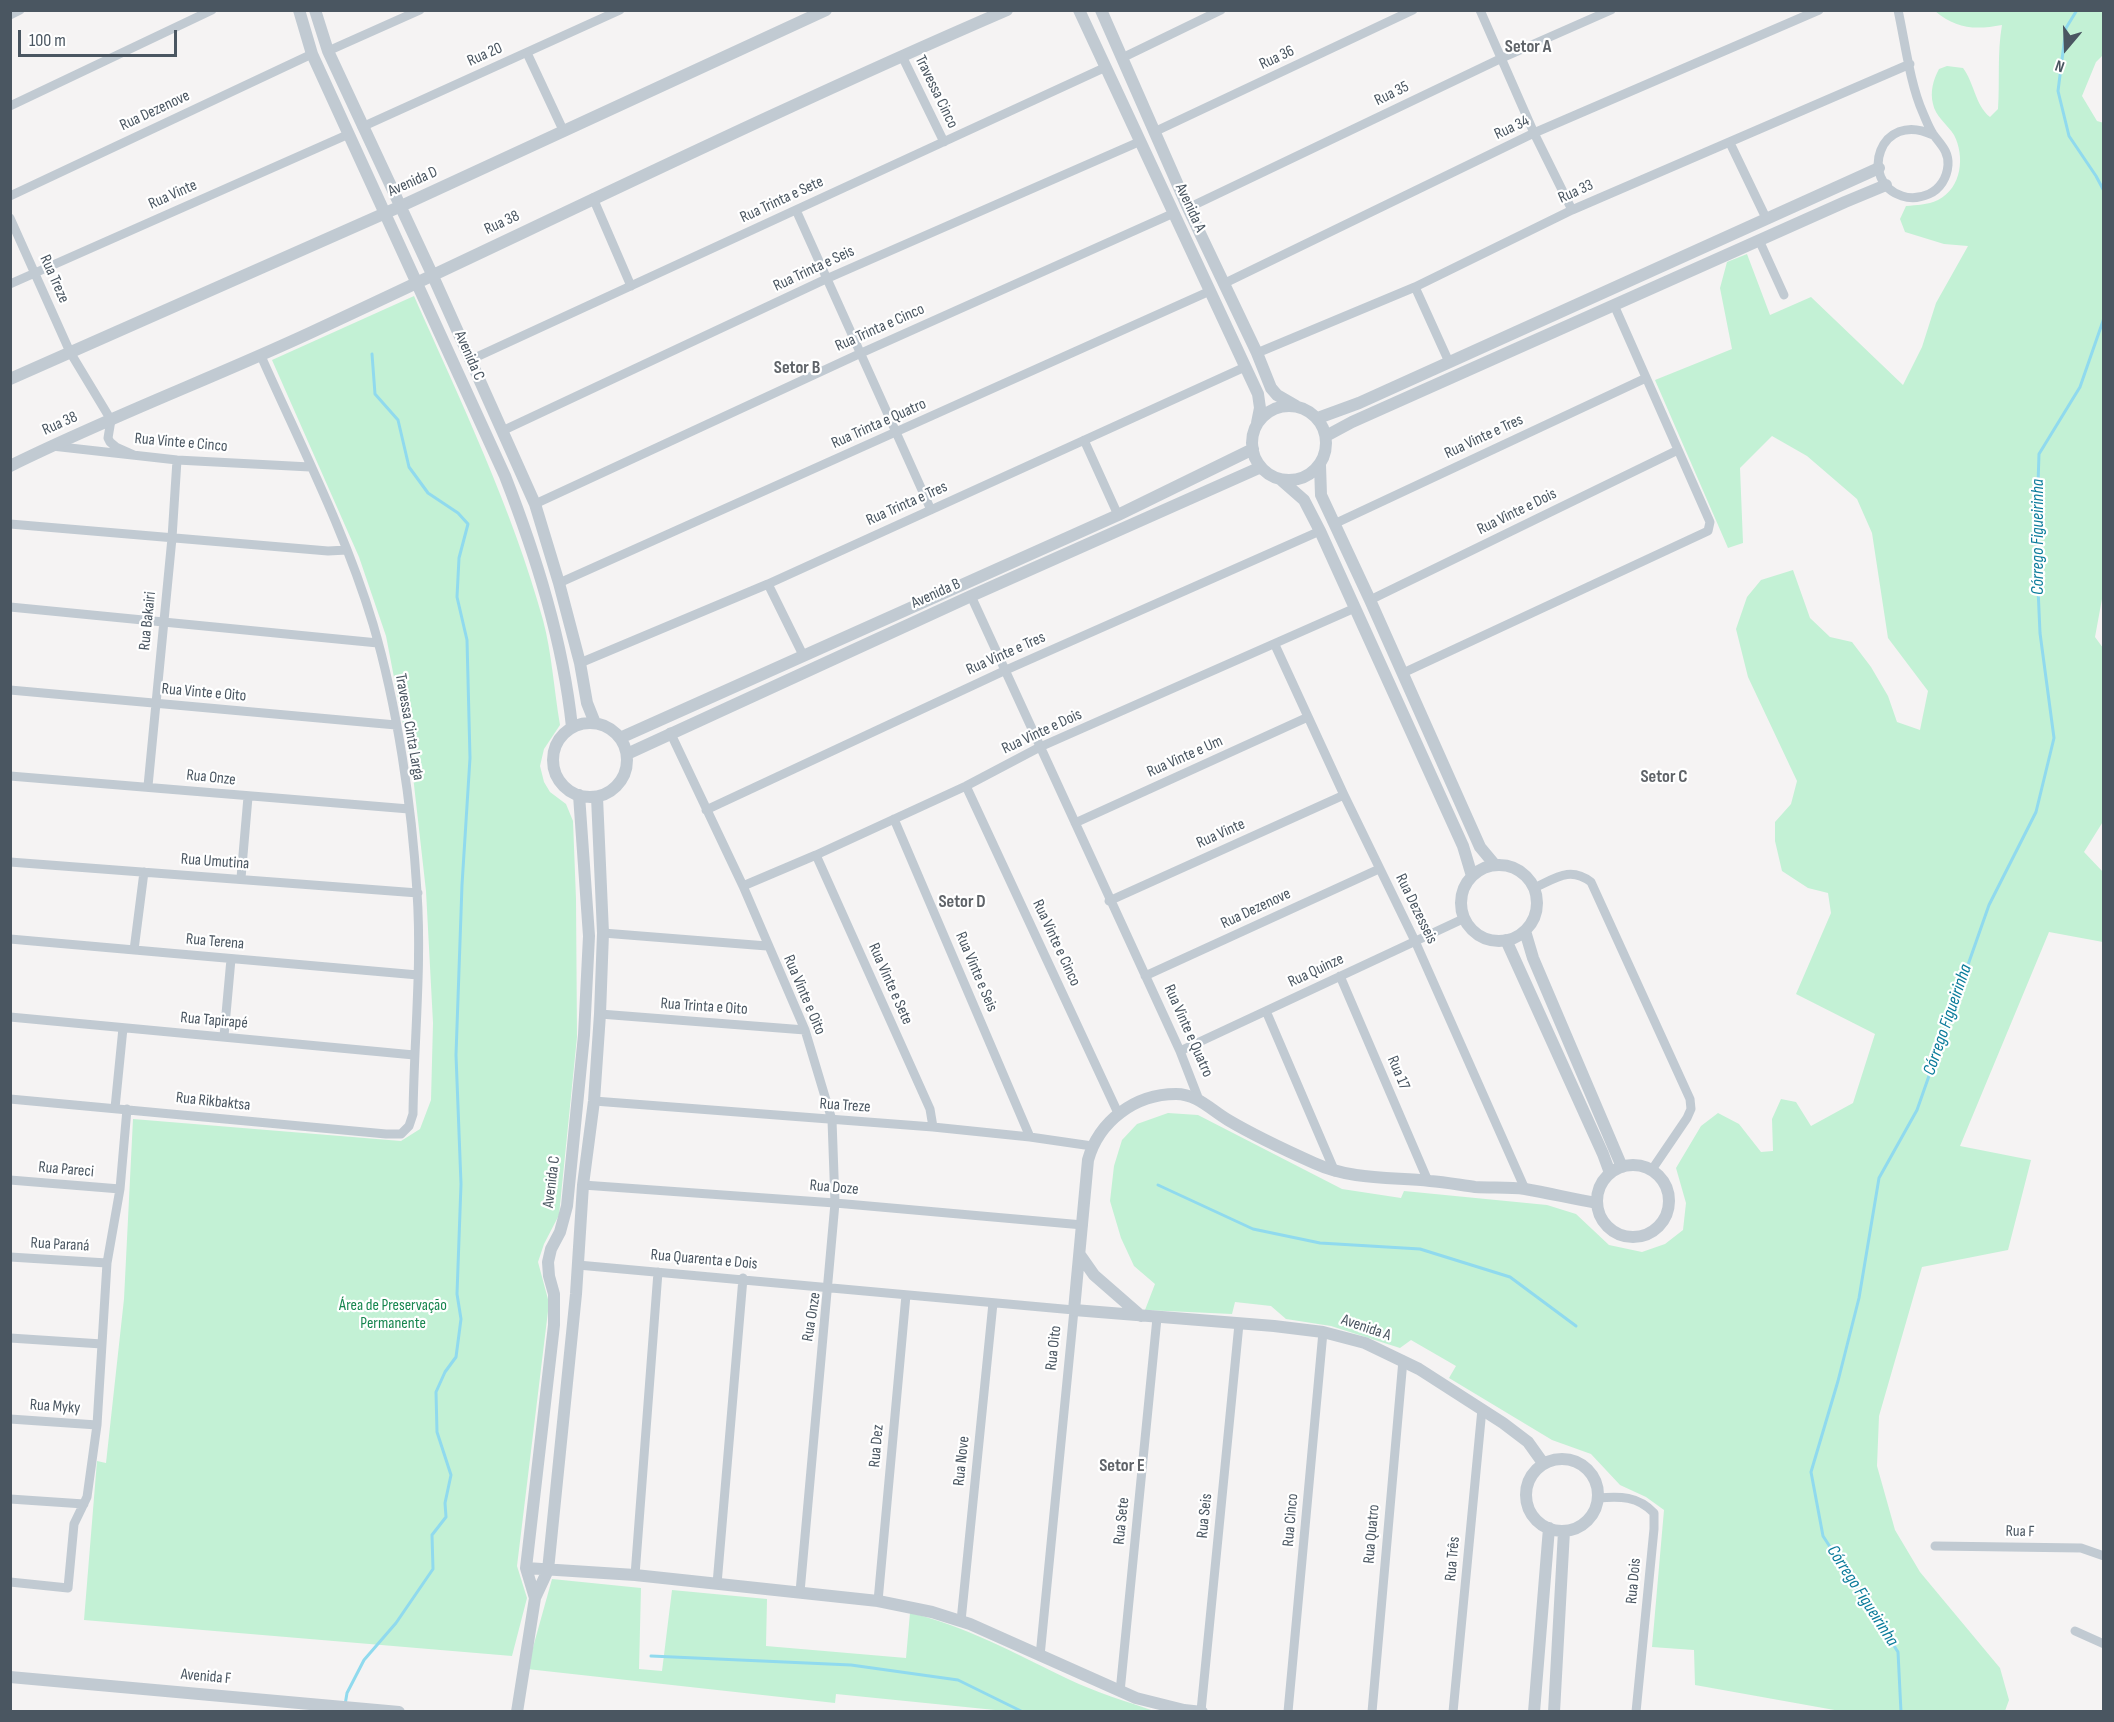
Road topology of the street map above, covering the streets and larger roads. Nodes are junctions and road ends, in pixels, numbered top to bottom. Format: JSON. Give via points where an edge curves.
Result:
{"nodes":[{"id":1,"x":20,"y":10,"type":"edge"},
{"id":2,"x":212,"y":10,"type":"edge"},
{"id":3,"x":299,"y":10,"type":"edge"},
{"id":4,"x":315,"y":10,"type":"edge"},
{"id":5,"x":420,"y":10,"type":"edge"},
{"id":6,"x":620,"y":10,"type":"edge"},
{"id":7,"x":826,"y":10,"type":"edge"},
{"id":8,"x":1007,"y":10,"type":"edge"},
{"id":9,"x":1079,"y":10,"type":"edge"},
{"id":10,"x":1101,"y":10,"type":"edge"},
{"id":11,"x":1221,"y":10,"type":"edge"},
{"id":12,"x":1413,"y":10,"type":"edge"},
{"id":13,"x":1480,"y":10,"type":"edge"},
{"id":14,"x":1611,"y":10,"type":"edge"},
{"id":15,"x":1819,"y":10,"type":"edge"},
{"id":16,"x":1898,"y":10,"type":"edge"},
{"id":17,"x":10,"y":15,"type":"edge"},
{"id":18,"x":328,"y":51,"type":"junction"},
{"id":19,"x":526,"y":53,"type":"junction"},
{"id":20,"x":312,"y":54,"type":"junction"},
{"id":21,"x":902,"y":56,"type":"junction"},
{"id":22,"x":1122,"y":58,"type":"junction"},
{"id":23,"x":1502,"y":58,"type":"junction"},
{"id":24,"x":1910,"y":64,"type":"junction"},
{"id":25,"x":1106,"y":67,"type":"junction"},
{"id":26,"x":1919,"y":105,"type":"junction"},
{"id":27,"x":10,"y":106,"type":"edge"},
{"id":28,"x":362,"y":127,"type":"junction"},
{"id":29,"x":1911,"y":128,"type":"junction"},
{"id":30,"x":564,"y":132,"type":"junction"},
{"id":31,"x":1154,"y":132,"type":"junction"},
{"id":32,"x":1534,"y":133,"type":"junction"},
{"id":33,"x":349,"y":134,"type":"junction"},
{"id":34,"x":1933,"y":135,"type":"junction"},
{"id":35,"x":1141,"y":141,"type":"junction"},
{"id":36,"x":944,"y":142,"type":"junction"},
{"id":37,"x":1730,"y":143,"type":"junction"},
{"id":38,"x":1878,"y":168,"type":"junction"},
{"id":39,"x":1886,"y":185,"type":"junction"},
{"id":40,"x":10,"y":196,"type":"edge"},
{"id":41,"x":593,"y":198,"type":"junction"},
{"id":42,"x":399,"y":207,"type":"junction"},
{"id":43,"x":1188,"y":208,"type":"junction"},
{"id":44,"x":796,"y":210,"type":"junction"},
{"id":45,"x":1572,"y":210,"type":"junction"},
{"id":46,"x":385,"y":213,"type":"junction"},
{"id":47,"x":1173,"y":213,"type":"junction"},
{"id":48,"x":1766,"y":218,"type":"junction"},
{"id":49,"x":10,"y":219,"type":"edge"},
{"id":50,"x":1759,"y":240,"type":"junction"},
{"id":51,"x":34,"y":273,"type":"junction"},
{"id":52,"x":432,"y":274,"type":"junction"},
{"id":53,"x":826,"y":279,"type":"junction"},
{"id":54,"x":417,"y":281,"type":"junction"},
{"id":55,"x":10,"y":284,"type":"edge"},
{"id":56,"x":1223,"y":284,"type":"junction"},
{"id":57,"x":631,"y":286,"type":"junction"},
{"id":58,"x":1415,"y":287,"type":"junction"},
{"id":59,"x":1210,"y":291,"type":"junction"},
{"id":60,"x":1784,"y":295,"type":"dead end"},
{"id":61,"x":1614,"y":305,"type":"junction"},
{"id":62,"x":70,"y":352,"type":"junction"},
{"id":63,"x":1257,"y":353,"type":"junction"},
{"id":64,"x":859,"y":354,"type":"junction"},
{"id":65,"x":261,"y":356,"type":"junction"},
{"id":66,"x":470,"y":360,"type":"junction"},
{"id":67,"x":1449,"y":362,"type":"junction"},
{"id":68,"x":1245,"y":367,"type":"junction"},
{"id":69,"x":1646,"y":378,"type":"junction"},
{"id":70,"x":10,"y":379,"type":"edge"},
{"id":71,"x":1296,"y":406,"type":"junction"},
{"id":72,"x":1318,"y":418,"type":"junction"},
{"id":73,"x":111,"y":420,"type":"junction"},
{"id":74,"x":1257,"y":423,"type":"junction"},
{"id":75,"x":502,"y":431,"type":"junction"},
{"id":76,"x":895,"y":433,"type":"junction"},
{"id":77,"x":1326,"y":436,"type":"junction"},
{"id":78,"x":1084,"y":440,"type":"junction"},
{"id":79,"x":51,"y":446,"type":"junction"},
{"id":80,"x":1253,"y":449,"type":"junction"},
{"id":81,"x":1678,"y":450,"type":"junction"},
{"id":82,"x":134,"y":455,"type":"junction"},
{"id":83,"x":177,"y":459,"type":"junction"},
{"id":84,"x":1320,"y":465,"type":"junction"},
{"id":85,"x":10,"y":466,"type":"edge"},
{"id":86,"x":310,"y":467,"type":"junction"},
{"id":87,"x":1261,"y":467,"type":"junction"},
{"id":88,"x":1280,"y":479,"type":"junction"},
{"id":89,"x":535,"y":504,"type":"junction"},
{"id":90,"x":930,"y":510,"type":"junction"},
{"id":91,"x":1118,"y":515,"type":"junction"},
{"id":92,"x":10,"y":524,"type":"edge"},
{"id":93,"x":1334,"y":524,"type":"junction"},
{"id":94,"x":1320,"y":531,"type":"junction"},
{"id":95,"x":172,"y":538,"type":"junction"},
{"id":96,"x":347,"y":550,"type":"junction"},
{"id":97,"x":559,"y":582,"type":"junction"},
{"id":98,"x":768,"y":584,"type":"junction"},
{"id":99,"x":971,"y":596,"type":"junction"},
{"id":100,"x":1370,"y":600,"type":"junction"},
{"id":101,"x":10,"y":607,"type":"edge"},
{"id":102,"x":1355,"y":608,"type":"junction"},
{"id":103,"x":163,"y":621,"type":"junction"},
{"id":104,"x":378,"y":643,"type":"junction"},
{"id":105,"x":1275,"y":645,"type":"junction"},
{"id":106,"x":803,"y":655,"type":"junction"},
{"id":107,"x":580,"y":663,"type":"junction"},
{"id":108,"x":1006,"y":670,"type":"junction"},
{"id":109,"x":1403,"y":673,"type":"junction"},
{"id":110,"x":10,"y":690,"type":"edge"},
{"id":111,"x":155,"y":704,"type":"junction"},
{"id":112,"x":1308,"y":717,"type":"junction"},
{"id":113,"x":595,"y":723,"type":"junction"},
{"id":114,"x":396,"y":725,"type":"junction"},
{"id":115,"x":572,"y":727,"type":"junction"},
{"id":116,"x":670,"y":732,"type":"junction"},
{"id":117,"x":620,"y":738,"type":"junction"},
{"id":118,"x":1040,"y":747,"type":"junction"},
{"id":119,"x":627,"y":753,"type":"junction"},
{"id":120,"x":10,"y":776,"type":"edge"},
{"id":121,"x":148,"y":786,"type":"junction"},
{"id":122,"x":966,"y":786,"type":"junction"},
{"id":123,"x":579,"y":795,"type":"junction"},
{"id":124,"x":1344,"y":795,"type":"junction"},
{"id":125,"x":597,"y":796,"type":"junction"},
{"id":126,"x":248,"y":797,"type":"junction"},
{"id":127,"x":409,"y":809,"type":"junction"},
{"id":128,"x":706,"y":810,"type":"junction"},
{"id":129,"x":894,"y":819,"type":"junction"},
{"id":130,"x":1075,"y":823,"type":"junction"},
{"id":131,"x":816,"y":855,"type":"junction"},
{"id":132,"x":10,"y":862,"type":"edge"},
{"id":133,"x":1495,"y":865,"type":"junction"},
{"id":134,"x":1379,"y":869,"type":"junction"},
{"id":135,"x":144,"y":872,"type":"junction"},
{"id":136,"x":1472,"y":876,"type":"junction"},
{"id":137,"x":241,"y":878,"type":"junction"},
{"id":138,"x":743,"y":886,"type":"junction"},
{"id":139,"x":1534,"y":888,"type":"junction"},
{"id":140,"x":418,"y":893,"type":"junction"},
{"id":141,"x":1109,"y":901,"type":"junction"},
{"id":142,"x":1465,"y":918,"type":"junction"},
{"id":143,"x":1525,"y":931,"type":"junction"},
{"id":144,"x":603,"y":933,"type":"junction"},
{"id":145,"x":10,"y":939,"type":"edge"},
{"id":146,"x":1506,"y":940,"type":"junction"},
{"id":147,"x":1415,"y":941,"type":"junction"},
{"id":148,"x":767,"y":946,"type":"junction"},
{"id":149,"x":134,"y":950,"type":"junction"},
{"id":150,"x":231,"y":959,"type":"junction"},
{"id":151,"x":418,"y":975,"type":"junction"},
{"id":152,"x":1145,"y":976,"type":"junction"},
{"id":153,"x":1340,"y":976,"type":"junction"},
{"id":154,"x":1266,"y":1011,"type":"junction"},
{"id":155,"x":600,"y":1014,"type":"junction"},
{"id":156,"x":10,"y":1017,"type":"edge"},
{"id":157,"x":123,"y":1028,"type":"junction"},
{"id":158,"x":805,"y":1030,"type":"junction"},
{"id":159,"x":224,"y":1036,"type":"junction"},
{"id":160,"x":1180,"y":1052,"type":"junction"},
{"id":161,"x":414,"y":1055,"type":"junction"},
{"id":162,"x":10,"y":1099,"type":"edge"},
{"id":163,"x":1199,"y":1100,"type":"junction"},
{"id":164,"x":594,"y":1101,"type":"junction"},
{"id":165,"x":115,"y":1108,"type":"junction"},
{"id":166,"x":127,"y":1109,"type":"junction"},
{"id":167,"x":1118,"y":1113,"type":"junction"},
{"id":168,"x":832,"y":1120,"type":"junction"},
{"id":169,"x":409,"y":1126,"type":"joint"},
{"id":170,"x":933,"y":1127,"type":"junction"},
{"id":171,"x":1030,"y":1137,"type":"junction"},
{"id":172,"x":1092,"y":1146,"type":"junction"},
{"id":173,"x":1622,"y":1167,"type":"junction"},
{"id":174,"x":1652,"y":1171,"type":"junction"},
{"id":175,"x":1335,"y":1172,"type":"junction"},
{"id":176,"x":1610,"y":1173,"type":"junction"},
{"id":177,"x":10,"y":1180,"type":"edge"},
{"id":178,"x":1428,"y":1180,"type":"junction"},
{"id":179,"x":583,"y":1185,"type":"junction"},
{"id":180,"x":120,"y":1189,"type":"junction"},
{"id":181,"x":1525,"y":1189,"type":"junction"},
{"id":182,"x":835,"y":1203,"type":"junction"},
{"id":183,"x":1597,"y":1203,"type":"junction"},
{"id":184,"x":1083,"y":1226,"type":"junction"},
{"id":185,"x":553,"y":1246,"type":"junction"},
{"id":186,"x":579,"y":1250,"type":"junction"},
{"id":187,"x":1080,"y":1256,"type":"junction"},
{"id":188,"x":10,"y":1257,"type":"edge"},
{"id":189,"x":107,"y":1263,"type":"junction"},
{"id":190,"x":578,"y":1264,"type":"junction"},
{"id":191,"x":658,"y":1272,"type":"junction"},
{"id":192,"x":577,"y":1278,"type":"junction"},
{"id":193,"x":743,"y":1278,"type":"junction"},
{"id":194,"x":551,"y":1283,"type":"junction"},
{"id":195,"x":828,"y":1288,"type":"junction"},
{"id":196,"x":906,"y":1295,"type":"junction"},
{"id":197,"x":993,"y":1303,"type":"junction"},
{"id":198,"x":1074,"y":1311,"type":"junction"},
{"id":199,"x":1142,"y":1317,"type":"junction"},
{"id":200,"x":1156,"y":1318,"type":"junction"},
{"id":201,"x":1239,"y":1324,"type":"junction"},
{"id":202,"x":1323,"y":1332,"type":"junction"},
{"id":203,"x":10,"y":1338,"type":"edge"},
{"id":204,"x":102,"y":1344,"type":"junction"},
{"id":205,"x":1403,"y":1360,"type":"junction"},
{"id":206,"x":1482,"y":1409,"type":"junction"},
{"id":207,"x":10,"y":1419,"type":"edge"},
{"id":208,"x":97,"y":1425,"type":"junction"},
{"id":209,"x":1543,"y":1463,"type":"junction"},
{"id":210,"x":1598,"y":1498,"type":"junction"},
{"id":211,"x":10,"y":1499,"type":"edge"},
{"id":212,"x":84,"y":1504,"type":"junction"},
{"id":213,"x":1549,"y":1528,"type":"junction"},
{"id":214,"x":1564,"y":1531,"type":"junction"},
{"id":215,"x":1935,"y":1546,"type":"dead end"},
{"id":216,"x":2103,"y":1556,"type":"edge"},
{"id":217,"x":526,"y":1568,"type":"junction"},
{"id":218,"x":548,"y":1570,"type":"junction"},
{"id":219,"x":635,"y":1575,"type":"junction"},
{"id":220,"x":10,"y":1582,"type":"edge"},
{"id":221,"x":717,"y":1584,"type":"junction"},
{"id":222,"x":800,"y":1592,"type":"junction"},
{"id":223,"x":535,"y":1598,"type":"junction"},
{"id":224,"x":878,"y":1601,"type":"junction"},
{"id":225,"x":961,"y":1622,"type":"junction"},
{"id":226,"x":2074,"y":1631,"type":"dead end"},
{"id":227,"x":2103,"y":1644,"type":"edge"},
{"id":228,"x":1040,"y":1656,"type":"junction"},
{"id":229,"x":10,"y":1677,"type":"edge"},
{"id":230,"x":1120,"y":1692,"type":"junction"},
{"id":231,"x":284,"y":1706,"type":"edge"},
{"id":232,"x":399,"y":1712,"type":"edge"},
{"id":233,"x":516,"y":1712,"type":"edge"},
{"id":234,"x":1202,"y":1712,"type":"edge"},
{"id":235,"x":1288,"y":1712,"type":"edge"},
{"id":236,"x":1372,"y":1712,"type":"edge"},
{"id":237,"x":1453,"y":1712,"type":"edge"},
{"id":238,"x":1534,"y":1712,"type":"edge"},
{"id":239,"x":1554,"y":1712,"type":"edge"},
{"id":240,"x":1636,"y":1712,"type":"edge"}],
"edges":[{"from":1,"to":17,"type":"street"},
{"from":2,"to":27,"type":"street"},
{"from":3,"to":20,"type":"street","name":"Avenida C"},
{"from":4,"to":18,"type":"street","name":"Avenida C"},
{"from":5,"to":18,"type":"street"},
{"from":6,"to":19,"type":"street","name":"Rua 20"},
{"from":7,"to":30,"type":"street","name":"Avenida D"},
{"from":8,"to":21,"type":"street","name":"Rua 38"},
{"from":9,"to":25,"type":"street","name":"Avenida A"},
{"from":10,"to":22,"type":"street","name":"Avenida A"},
{"from":11,"to":22,"type":"street"},
{"from":12,"to":31,"type":"street","name":"Rua 36"},
{"from":13,"to":23,"type":"street"},
{"from":14,"to":23,"type":"street","name":"Rua 35"},
{"from":15,"to":32,"type":"street","name":"Rua 34"},
{"from":16,"to":24,"type":"street"},
{"from":18,"to":28,"type":"street","name":"Avenida C"},
{"from":19,"to":28,"type":"street","name":"Rua 20"},
{"from":19,"to":30,"type":"street"},
{"from":20,"to":33,"type":"street","name":"Avenida C"},
{"from":20,"to":40,"type":"street","name":"Rua Dezenove"},
{"from":21,"to":36,"type":"street","name":"Travessa Cinco"},
{"from":21,"to":41,"type":"street","name":"Rua 38"},
{"from":22,"to":31,"type":"street","name":"Avenida A"},
{"from":23,"to":32,"type":"street"},
{"from":23,"to":43,"type":"street","name":"Rua 35"},
{"from":24,"to":26,"type":"street"},
{"from":24,"to":37,"type":"street","name":"Rua 33"},
{"from":25,"to":35,"type":"street","name":"Avenida A"},
{"from":25,"to":36,"type":"street","name":"Rua Trinta e Sete"},
{"from":26,"to":29,"type":"street"},
{"from":26,"to":34,"type":"street"},
{"from":28,"to":42,"type":"street","name":"Avenida C"},
{"from":29,"to":34,"type":"street"},
{"from":29,"to":38,"type":"street","via":[[1890,137],[1882,146]]},
{"from":30,"to":42,"type":"street","name":"Avenida D"},
{"from":31,"to":43,"type":"street","name":"Avenida A"},
{"from":32,"to":45,"type":"street"},
{"from":32,"to":56,"type":"street","name":"Rua 34"},
{"from":33,"to":46,"type":"street","name":"Avenida C"},
{"from":33,"to":51,"type":"street","name":"Rua Vinte"},
{"from":34,"to":39,"type":"street","via":[[1947,153],[1946,176],[1941,185],[1932,193],[1910,198]]},
{"from":35,"to":47,"type":"street","name":"Avenida A"},
{"from":35,"to":53,"type":"street","name":"Rua Trinta e Seis"},
{"from":36,"to":44,"type":"street","name":"Rua Trinta e Sete"},
{"from":37,"to":45,"type":"street","name":"Rua 33"},
{"from":37,"to":48,"type":"street"},
{"from":38,"to":39,"type":"street"},
{"from":38,"to":48,"type":"street"},
{"from":39,"to":50,"type":"street"},
{"from":41,"to":52,"type":"street","name":"Rua 38"},
{"from":41,"to":57,"type":"street"},
{"from":42,"to":46,"type":"street","name":"Avenida D"},
{"from":42,"to":52,"type":"street","name":"Avenida C"},
{"from":43,"to":56,"type":"street","name":"Avenida A"},
{"from":44,"to":53,"type":"street"},
{"from":44,"to":57,"type":"street","name":"Rua Trinta e Sete"},
{"from":45,"to":58,"type":"street","name":"Rua 33"},
{"from":46,"to":54,"type":"street","name":"Avenida C"},
{"from":46,"to":62,"type":"street","name":"Avenida D"},
{"from":47,"to":59,"type":"street","name":"Avenida A"},
{"from":47,"to":64,"type":"street","name":"Rua Trinta e Cinco"},
{"from":48,"to":67,"type":"street"},
{"from":49,"to":51,"type":"street","name":"Rua Treze"},
{"from":50,"to":60,"type":"street"},
{"from":50,"to":61,"type":"street"},
{"from":51,"to":55,"type":"street","name":"Rua Vinte"},
{"from":51,"to":62,"type":"street","name":"Rua Treze"},
{"from":52,"to":54,"type":"street","name":"Rua 38"},
{"from":52,"to":66,"type":"street","name":"Avenida C"},
{"from":53,"to":64,"type":"street"},
{"from":53,"to":75,"type":"street","name":"Rua Trinta e Seis"},
{"from":54,"to":65,"type":"street","name":"Rua 38"},
{"from":54,"to":115,"type":"street","name":"Avenida C","via":[[524,525],[560,654]]},
{"from":56,"to":63,"type":"street","name":"Avenida A"},
{"from":57,"to":66,"type":"street","name":"Rua Trinta e Sete"},
{"from":58,"to":63,"type":"street","name":"Rua 33"},
{"from":58,"to":67,"type":"street"},
{"from":59,"to":68,"type":"street","name":"Avenida A"},
{"from":59,"to":76,"type":"street","name":"Rua Trinta e Quatro"},
{"from":61,"to":69,"type":"street"},
{"from":61,"to":77,"type":"street"},
{"from":62,"to":70,"type":"street","name":"Avenida D"},
{"from":62,"to":73,"type":"street","name":"Rua Treze"},
{"from":63,"to":71,"type":"street","name":"Avenida A","via":[[1271,388]]},
{"from":64,"to":76,"type":"street"},
{"from":64,"to":89,"type":"street","name":"Rua Trinta e Cinco"},
{"from":65,"to":73,"type":"street","name":"Rua 38"},
{"from":65,"to":86,"type":"street","name":"Travessa Cinta Larga"},
{"from":66,"to":75,"type":"street","name":"Avenida C"},
{"from":67,"to":72,"type":"street","via":[[1359,404]]},
{"from":68,"to":74,"type":"street","name":"Avenida A","via":[[1258,394]]},
{"from":68,"to":78,"type":"street","name":"Rua Trinta e Tres"},
{"from":69,"to":81,"type":"street"},
{"from":69,"to":93,"type":"street","name":"Rua Vinte e Tres"},
{"from":71,"to":72,"type":"street"},
{"from":71,"to":74,"type":"street","via":[[1274,408]]},
{"from":72,"to":77,"type":"street"},
{"from":73,"to":79,"type":"street","name":"Rua 38"},
{"from":73,"to":82,"type":"street","via":[[110,442]]},
{"from":74,"to":80,"type":"street"},
{"from":75,"to":89,"type":"street","name":"Avenida C"},
{"from":76,"to":90,"type":"street"},
{"from":76,"to":97,"type":"street","name":"Rua Trinta e Quatro"},
{"from":77,"to":84,"type":"street"},
{"from":78,"to":90,"type":"street","name":"Rua Trinta e Tres"},
{"from":78,"to":91,"type":"street"},
{"from":79,"to":82,"type":"street","name":"Rua Vinte e Cinco"},
{"from":79,"to":85,"type":"street","name":"Rua 38"},
{"from":80,"to":87,"type":"street"},
{"from":80,"to":91,"type":"street","name":"Avenida B"},
{"from":81,"to":100,"type":"street","name":"Rua Vinte e Dois"},
{"from":81,"to":109,"type":"street","via":[[1710,522],[1708,531]]},
{"from":82,"to":83,"type":"street","name":"Rua Vinte e Cinco"},
{"from":83,"to":86,"type":"street","name":"Rua Vinte e Cinco"},
{"from":83,"to":95,"type":"street","name":"Rua Bakairi"},
{"from":84,"to":88,"type":"street","via":[[1302,478]]},
{"from":84,"to":93,"type":"street","via":[[1321,495]]},
{"from":86,"to":96,"type":"street","name":"Travessa Cinta Larga"},
{"from":87,"to":88,"type":"street"},
{"from":87,"to":99,"type":"street","name":"Avenida B"},
{"from":88,"to":94,"type":"street","via":[[1304,500]]},
{"from":89,"to":97,"type":"street","name":"Avenida C"},
{"from":90,"to":98,"type":"street","name":"Rua Trinta e Tres"},
{"from":91,"to":106,"type":"street","name":"Avenida B"},
{"from":92,"to":95,"type":"street"},
{"from":93,"to":100,"type":"street"},
{"from":94,"to":102,"type":"street"},
{"from":94,"to":108,"type":"street","name":"Rua Vinte e Tres"},
{"from":95,"to":96,"type":"street"},
{"from":95,"to":103,"type":"street","name":"Rua Bakairi"},
{"from":96,"to":104,"type":"street","name":"Travessa Cinta Larga"},
{"from":97,"to":107,"type":"street","name":"Avenida C"},
{"from":98,"to":106,"type":"street"},
{"from":98,"to":107,"type":"street","name":"Rua Trinta e Tres"},
{"from":99,"to":108,"type":"street","name":"Rua Vinte e Quatro"},
{"from":99,"to":116,"type":"street","name":"Avenida B"},
{"from":100,"to":109,"type":"street"},
{"from":101,"to":103,"type":"street"},
{"from":102,"to":105,"type":"street","name":"Rua Vinte e Dois"},
{"from":102,"to":136,"type":"street","via":[[1463,846]]},
{"from":103,"to":104,"type":"street"},
{"from":103,"to":111,"type":"street","name":"Rua Bakairi"},
{"from":104,"to":114,"type":"street","name":"Travessa Cinta Larga"},
{"from":105,"to":112,"type":"street","name":"Rua Dezesseis"},
{"from":105,"to":118,"type":"street","name":"Rua Vinte e Dois"},
{"from":106,"to":117,"type":"street","name":"Avenida B"},
{"from":107,"to":113,"type":"street","name":"Avenida C"},
{"from":108,"to":118,"type":"street","name":"Rua Vinte e Quatro"},
{"from":108,"to":128,"type":"street","name":"Rua Vinte e Tres"},
{"from":109,"to":133,"type":"street","via":[[1480,847]]},
{"from":110,"to":111,"type":"street","name":"Rua Vinte e Oito"},
{"from":111,"to":114,"type":"street","name":"Rua Vinte e Oito"},
{"from":111,"to":121,"type":"street","name":"Rua Bakairi"},
{"from":112,"to":124,"type":"street","name":"Rua Dezesseis"},
{"from":112,"to":130,"type":"street","name":"Rua Vinte e Um"},
{"from":113,"to":115,"type":"street"},
{"from":113,"to":117,"type":"street"},
{"from":114,"to":127,"type":"street","name":"Travessa Cinta Larga"},
{"from":115,"to":123,"type":"street","via":[[556,744],[553,766],[564,786]]},
{"from":116,"to":119,"type":"street","name":"Avenida B"},
{"from":116,"to":128,"type":"street","name":"Rua Vinte e Oito"},
{"from":117,"to":119,"type":"street"},
{"from":118,"to":122,"type":"street","name":"Rua Vinte e Dois"},
{"from":118,"to":130,"type":"street","name":"Rua Vinte e Quatro"},
{"from":119,"to":125,"type":"street","via":[[625,774],[609,792]]},
{"from":120,"to":121,"type":"street","name":"Rua Onze"},
{"from":121,"to":126,"type":"street","name":"Rua Onze"},
{"from":122,"to":129,"type":"street","name":"Rua Vinte e Dois"},
{"from":122,"to":167,"type":"street","name":"Rua Vinte e Cinco"},
{"from":123,"to":125,"type":"street"},
{"from":123,"to":185,"type":"street","name":"Avenida C","via":[[589,936],[584,1035],[567,1206]]},
{"from":124,"to":134,"type":"street","name":"Rua Dezesseis"},
{"from":124,"to":141,"type":"street","name":"Rua Vinte"},
{"from":125,"to":144,"type":"street","name":"Avenida C"},
{"from":126,"to":127,"type":"street","name":"Rua Onze"},
{"from":126,"to":137,"type":"street"},
{"from":127,"to":140,"type":"street","name":"Travessa Cinta Larga"},
{"from":128,"to":138,"type":"street","name":"Rua Vinte e Oito"},
{"from":129,"to":131,"type":"street","name":"Rua Vinte e Dois"},
{"from":129,"to":171,"type":"street","name":"Rua Vinte e Seis"},
{"from":130,"to":141,"type":"street","name":"Rua Vinte e Quatro"},
{"from":131,"to":138,"type":"street","name":"Rua Vinte e Dois"},
{"from":131,"to":170,"type":"street","name":"Rua Vinte e Sete","via":[[930,1109]]},
{"from":132,"to":135,"type":"street","name":"Rua Umutina"},
{"from":133,"to":136,"type":"street"},
{"from":133,"to":139,"type":"street","via":[[1518,870]]},
{"from":134,"to":147,"type":"street","name":"Rua Dezesseis"},
{"from":134,"to":152,"type":"street","name":"Rua Dezenove"},
{"from":135,"to":137,"type":"street","name":"Rua Umutina"},
{"from":135,"to":149,"type":"street"},
{"from":136,"to":142,"type":"street","via":[[1462,897]]},
{"from":137,"to":140,"type":"street","name":"Rua Umutina"},
{"from":138,"to":148,"type":"street","name":"Rua Vinte e Oito"},
{"from":139,"to":143,"type":"street","via":[[1537,909]]},
{"from":139,"to":174,"type":"street","via":[[1566,874],[1582,875],[1591,882],[1690,1100],[1688,1118]]},
{"from":140,"to":151,"type":"street","name":"Travessa Cinta Larga"},
{"from":141,"to":152,"type":"street","name":"Rua Vinte e Quatro"},
{"from":142,"to":146,"type":"street","via":[[1481,936]]},
{"from":142,"to":147,"type":"street","name":"Rua Quinze"},
{"from":143,"to":146,"type":"street"},
{"from":143,"to":173,"type":"street"},
{"from":144,"to":148,"type":"street"},
{"from":144,"to":155,"type":"street","name":"Avenida C"},
{"from":145,"to":149,"type":"street","name":"Rua Terena"},
{"from":146,"to":176,"type":"street"},
{"from":147,"to":153,"type":"street","name":"Rua Quinze"},
{"from":147,"to":181,"type":"street","name":"Rua Dezesseis"},
{"from":148,"to":158,"type":"street","name":"Rua Vinte e Oito"},
{"from":149,"to":150,"type":"street","name":"Rua Terena"},
{"from":150,"to":151,"type":"street","name":"Rua Terena"},
{"from":150,"to":159,"type":"street"},
{"from":151,"to":161,"type":"street","name":"Travessa Cinta Larga"},
{"from":152,"to":160,"type":"street","name":"Rua Vinte e Quatro"},
{"from":153,"to":154,"type":"street","name":"Rua Quinze"},
{"from":153,"to":178,"type":"street","name":"Rua 17"},
{"from":154,"to":160,"type":"street","name":"Rua Quinze"},
{"from":154,"to":175,"type":"street"},
{"from":155,"to":158,"type":"street","name":"Rua Trinta e Oito"},
{"from":155,"to":164,"type":"street","name":"Avenida C"},
{"from":156,"to":157,"type":"street","name":"Rua Tapirapé"},
{"from":157,"to":159,"type":"street","name":"Rua Tapirapé"},
{"from":157,"to":165,"type":"street"},
{"from":158,"to":168,"type":"street","name":"Rua Vinte e Oito"},
{"from":159,"to":161,"type":"street","name":"Rua Tapirapé"},
{"from":160,"to":163,"type":"street","name":"Rua Vinte e Quatro"},
{"from":161,"to":169,"type":"street","name":"Travessa Cinta Larga","via":[[413,1114]]},
{"from":162,"to":165,"type":"street","name":"Rua Rikbaktsa"},
{"from":163,"to":167,"type":"street","name":"Rua Oito","via":[[1174,1094],[1147,1099]]},
{"from":163,"to":175,"type":"street","name":"Rua Vinte e Quatro","via":[[1236,1124]]},
{"from":164,"to":168,"type":"street","name":"Rua Treze"},
{"from":164,"to":179,"type":"street","name":"Avenida C"},
{"from":165,"to":166,"type":"street","name":"Rua Rikbaktsa"},
{"from":166,"to":169,"type":"street","name":"Rua Rikbaktsa","via":[[386,1134],[401,1134]]},
{"from":166,"to":180,"type":"street"},
{"from":167,"to":172,"type":"street","name":"Rua Oito"},
{"from":168,"to":170,"type":"street","name":"Rua Treze"},
{"from":168,"to":182,"type":"street","name":"Rua Vinte e Oito"},
{"from":170,"to":171,"type":"street","name":"Rua Treze"},
{"from":171,"to":172,"type":"street","name":"Rua Treze"},
{"from":172,"to":184,"type":"street","name":"Rua Oito"},
{"from":173,"to":174,"type":"street"},
{"from":173,"to":176,"type":"street"},
{"from":174,"to":183,"type":"street","via":[[1661,1179],[1669,1202],[1660,1224],[1651,1232],[1640,1237],[1616,1233],[1606,1226]]},
{"from":175,"to":178,"type":"street","name":"Rua Vinte e Quatro","via":[[1379,1179]]},
{"from":176,"to":183,"type":"street","via":[[1602,1182]]},
{"from":177,"to":180,"type":"street","name":"Rua Pareci"},
{"from":178,"to":181,"type":"street","name":"Rua Vinte e Quatro"},
{"from":179,"to":182,"type":"street","name":"Rua Doze"},
{"from":179,"to":186,"type":"street","name":"Avenida C"},
{"from":180,"to":189,"type":"street"},
{"from":181,"to":183,"type":"street","name":"Rua Vinte e Quatro"},
{"from":182,"to":184,"type":"street","name":"Rua Doze"},
{"from":182,"to":195,"type":"street","name":"Rua Vinte e Oito"},
{"from":184,"to":187,"type":"street","name":"Rua Oito"},
{"from":185,"to":186,"type":"street","via":[[565,1239],[575,1243]]},
{"from":185,"to":194,"type":"street","name":"Avenida C","via":[[548,1262]]},
{"from":186,"to":190,"type":"street","name":"Avenida C"},
{"from":187,"to":198,"type":"street","name":"Rua Oito"},
{"from":187,"to":199,"type":"street","via":[[1094,1275]]},
{"from":188,"to":189,"type":"street","name":"Rua Paraná"},
{"from":189,"to":204,"type":"street"},
{"from":190,"to":191,"type":"street","name":"Rua Quarenta e Dois"},
{"from":190,"to":192,"type":"street","name":"Avenida C"},
{"from":191,"to":193,"type":"street","name":"Rua Quarenta e Dois"},
{"from":191,"to":219,"type":"street"},
{"from":192,"to":194,"type":"street","via":[[568,1285]]},
{"from":192,"to":218,"type":"street","name":"Avenida C"},
{"from":193,"to":195,"type":"street","name":"Rua Quarenta e Dois"},
{"from":193,"to":221,"type":"street"},
{"from":194,"to":217,"type":"street","name":"Avenida C","via":[[554,1326]]},
{"from":195,"to":196,"type":"street","name":"Rua Onze"},
{"from":195,"to":222,"type":"street","name":"Rua Onze"},
{"from":196,"to":197,"type":"street","name":"Rua Onze"},
{"from":196,"to":224,"type":"street","name":"Rua Dez"},
{"from":197,"to":198,"type":"street","name":"Rua Onze"},
{"from":197,"to":225,"type":"street","name":"Rua Nove"},
{"from":198,"to":199,"type":"street","name":"Avenida A"},
{"from":198,"to":228,"type":"street","name":"Rua Oito"},
{"from":199,"to":200,"type":"street","name":"Avenida A"},
{"from":200,"to":201,"type":"street","name":"Avenida A"},
{"from":200,"to":230,"type":"street","name":"Rua Sete"},
{"from":201,"to":202,"type":"street","name":"Avenida A"},
{"from":201,"to":234,"type":"street","name":"Rua Seis"},
{"from":202,"to":205,"type":"street","name":"Avenida A","via":[[1365,1343]]},
{"from":202,"to":235,"type":"street","name":"Rua Cinco"},
{"from":203,"to":204,"type":"street"},
{"from":204,"to":208,"type":"street"},
{"from":205,"to":206,"type":"street","name":"Avenida A"},
{"from":205,"to":236,"type":"street","name":"Rua Quatro"},
{"from":206,"to":209,"type":"street","name":"Avenida A","via":[[1528,1442]]},
{"from":206,"to":237,"type":"street","name":"Rua Três"},
{"from":207,"to":208,"type":"street","name":"Rua Myky"},
{"from":208,"to":212,"type":"street"},
{"from":209,"to":210,"type":"street","via":[[1565,1459],[1586,1467],[1597,1486]]},
{"from":209,"to":213,"type":"street","via":[[1528,1480],[1526,1503],[1531,1514]]},
{"from":210,"to":214,"type":"street","via":[[1583,1524]]},
{"from":210,"to":240,"type":"street","name":"Rua Dois","via":[[1622,1496],[1638,1501],[1654,1513]]},
{"from":211,"to":212,"type":"street"},
{"from":212,"to":220,"type":"street","via":[[74,1524],[68,1588]]},
{"from":213,"to":214,"type":"street"},
{"from":213,"to":238,"type":"street"},
{"from":214,"to":239,"type":"street"},
{"from":215,"to":216,"type":"street","name":"Rua F","via":[[2081,1548]]},
{"from":217,"to":218,"type":"street"},
{"from":217,"to":223,"type":"street"},
{"from":218,"to":219,"type":"street"},
{"from":218,"to":223,"type":"street","name":"Avenida C"},
{"from":219,"to":221,"type":"street"},
{"from":221,"to":222,"type":"street"},
{"from":222,"to":224,"type":"street"},
{"from":223,"to":233,"type":"street"},
{"from":224,"to":225,"type":"street"},
{"from":225,"to":228,"type":"street"},
{"from":226,"to":227,"type":"street"},
{"from":228,"to":230,"type":"street"},
{"from":229,"to":231,"type":"street","name":"Avenida F"},
{"from":230,"to":234,"type":"street"},
{"from":231,"to":232,"type":"street","name":"Avenida F"}]}
